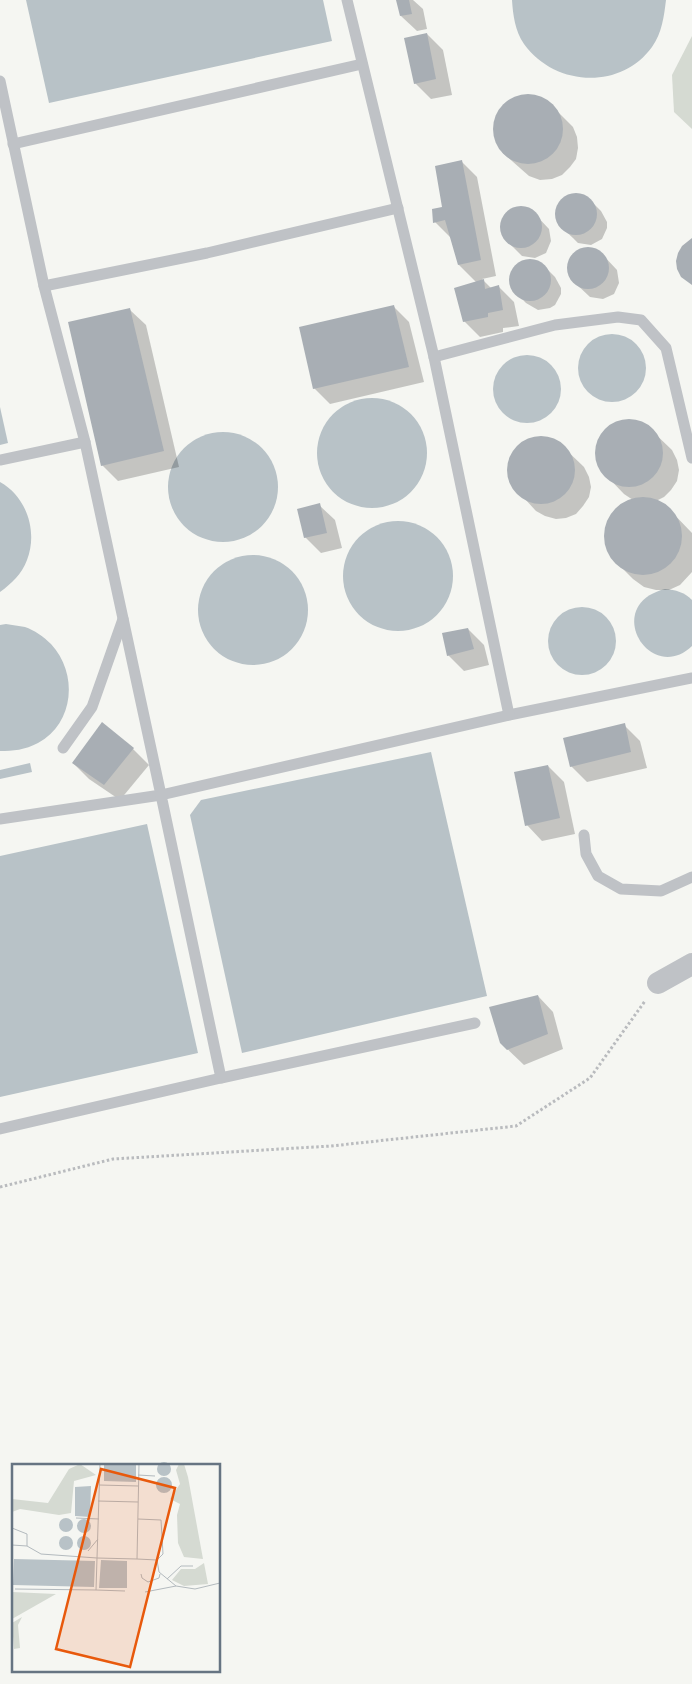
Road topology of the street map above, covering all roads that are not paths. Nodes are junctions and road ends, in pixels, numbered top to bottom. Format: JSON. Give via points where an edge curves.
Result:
{"nodes":[{"id":1,"x":347,"y":0,"type":"edge"},
{"id":2,"x":362,"y":64,"type":"junction"},
{"id":3,"x":0,"y":81,"type":"edge"},
{"id":4,"x":13,"y":144,"type":"junction"},
{"id":5,"x":398,"y":208,"type":"junction"},
{"id":6,"x":44,"y":286,"type":"junction"},
{"id":7,"x":434,"y":357,"type":"junction"},
{"id":8,"x":85,"y":442,"type":"junction"},
{"id":9,"x":692,"y":458,"type":"edge"},
{"id":10,"x":0,"y":460,"type":"edge"},
{"id":11,"x":123,"y":619,"type":"junction"},
{"id":12,"x":692,"y":680,"type":"edge"},
{"id":13,"x":510,"y":715,"type":"junction"},
{"id":14,"x":63,"y":748,"type":"dead end"},
{"id":15,"x":161,"y":795,"type":"junction"},
{"id":16,"x":0,"y":819,"type":"edge"},
{"id":17,"x":584,"y":835,"type":"dead end"},
{"id":18,"x":692,"y":878,"type":"edge"},
{"id":19,"x":692,"y":964,"type":"edge"},
{"id":20,"x":658,"y":983,"type":"road end"},
{"id":21,"x":475,"y":1023,"type":"dead end"},
{"id":22,"x":221,"y":1078,"type":"junction"},
{"id":23,"x":0,"y":1129,"type":"edge"}],
"edges":[{"from":1,"to":2,"type":"lane"},
{"from":2,"to":4,"type":"lane"},
{"from":2,"to":5,"type":"lane"},
{"from":3,"to":4,"type":"lane"},
{"from":4,"to":6,"type":"lane"},
{"from":5,"to":6,"type":"lane","via":[[207,253]]},
{"from":5,"to":7,"type":"lane"},
{"from":6,"to":8,"type":"lane"},
{"from":7,"to":9,"type":"lane","via":[[555,325],[618,316],[641,320],[666,348]]},
{"from":7,"to":13,"type":"lane"},
{"from":8,"to":10,"type":"lane"},
{"from":8,"to":11,"type":"lane"},
{"from":11,"to":14,"type":"lane","via":[[92,707]]},
{"from":11,"to":15,"type":"lane"},
{"from":12,"to":13,"type":"lane"},
{"from":13,"to":15,"type":"lane"},
{"from":15,"to":16,"type":"lane"},
{"from":15,"to":22,"type":"lane"},
{"from":17,"to":18,"type":"lane","via":[[586,854],[598,876],[621,889],[661,891]]},
{"from":19,"to":20,"type":"street"},
{"from":21,"to":22,"type":"lane"},
{"from":22,"to":23,"type":"lane"}]}
